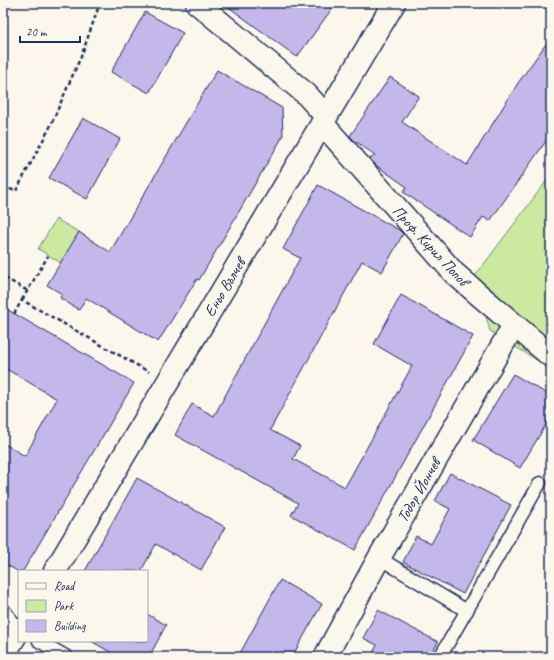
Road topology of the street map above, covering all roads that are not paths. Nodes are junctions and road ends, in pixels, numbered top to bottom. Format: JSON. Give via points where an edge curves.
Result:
{"nodes":[{"id":1,"x":197,"y":3,"type":"edge"},
{"id":2,"x":394,"y":3,"type":"edge"},
{"id":3,"x":324,"y":120,"type":"junction"},
{"id":4,"x":514,"y":325,"type":"junction"},
{"id":5,"x":551,"y":356,"type":"edge"},
{"id":6,"x":540,"y":483,"type":"dead end"},
{"id":7,"x":380,"y":558,"type":"junction"},
{"id":8,"x":55,"y":570,"type":"edge"},
{"id":9,"x":3,"y":609,"type":"edge"},
{"id":10,"x":467,"y":611,"type":"junction"},
{"id":11,"x":18,"y":629,"type":"edge"},
{"id":12,"x":18,"y":632,"type":"edge"},
{"id":13,"x":41,"y":642,"type":"edge"},
{"id":14,"x":3,"y":656,"type":"edge"},
{"id":15,"x":66,"y":657,"type":"edge"},
{"id":16,"x":325,"y":657,"type":"edge"},
{"id":17,"x":440,"y":657,"type":"edge"}],
"edges":[{"from":1,"to":3,"type":"street","name":"Проф. Кирил Попов","via":[[306,94]]},
{"from":2,"to":3,"type":"street","name":"Еньо Вълчев"},
{"from":3,"to":4,"type":"street","name":"Проф. Кирил Попов","via":[[454,273]]},
{"from":3,"to":8,"type":"street","name":"Еньо Вълчев"},
{"from":4,"to":5,"type":"street","name":"Проф. Кирил Попов"},
{"from":4,"to":7,"type":"street","name":"Тодор Йончев"},
{"from":6,"to":10,"type":"lane"},
{"from":7,"to":10,"type":"lane"},
{"from":7,"to":16,"type":"street","name":"Тодор Йончев"},
{"from":9,"to":11,"type":"lane"},
{"from":10,"to":17,"type":"lane"},
{"from":12,"to":14,"type":"street"},
{"from":13,"to":15,"type":"lane"}]}
